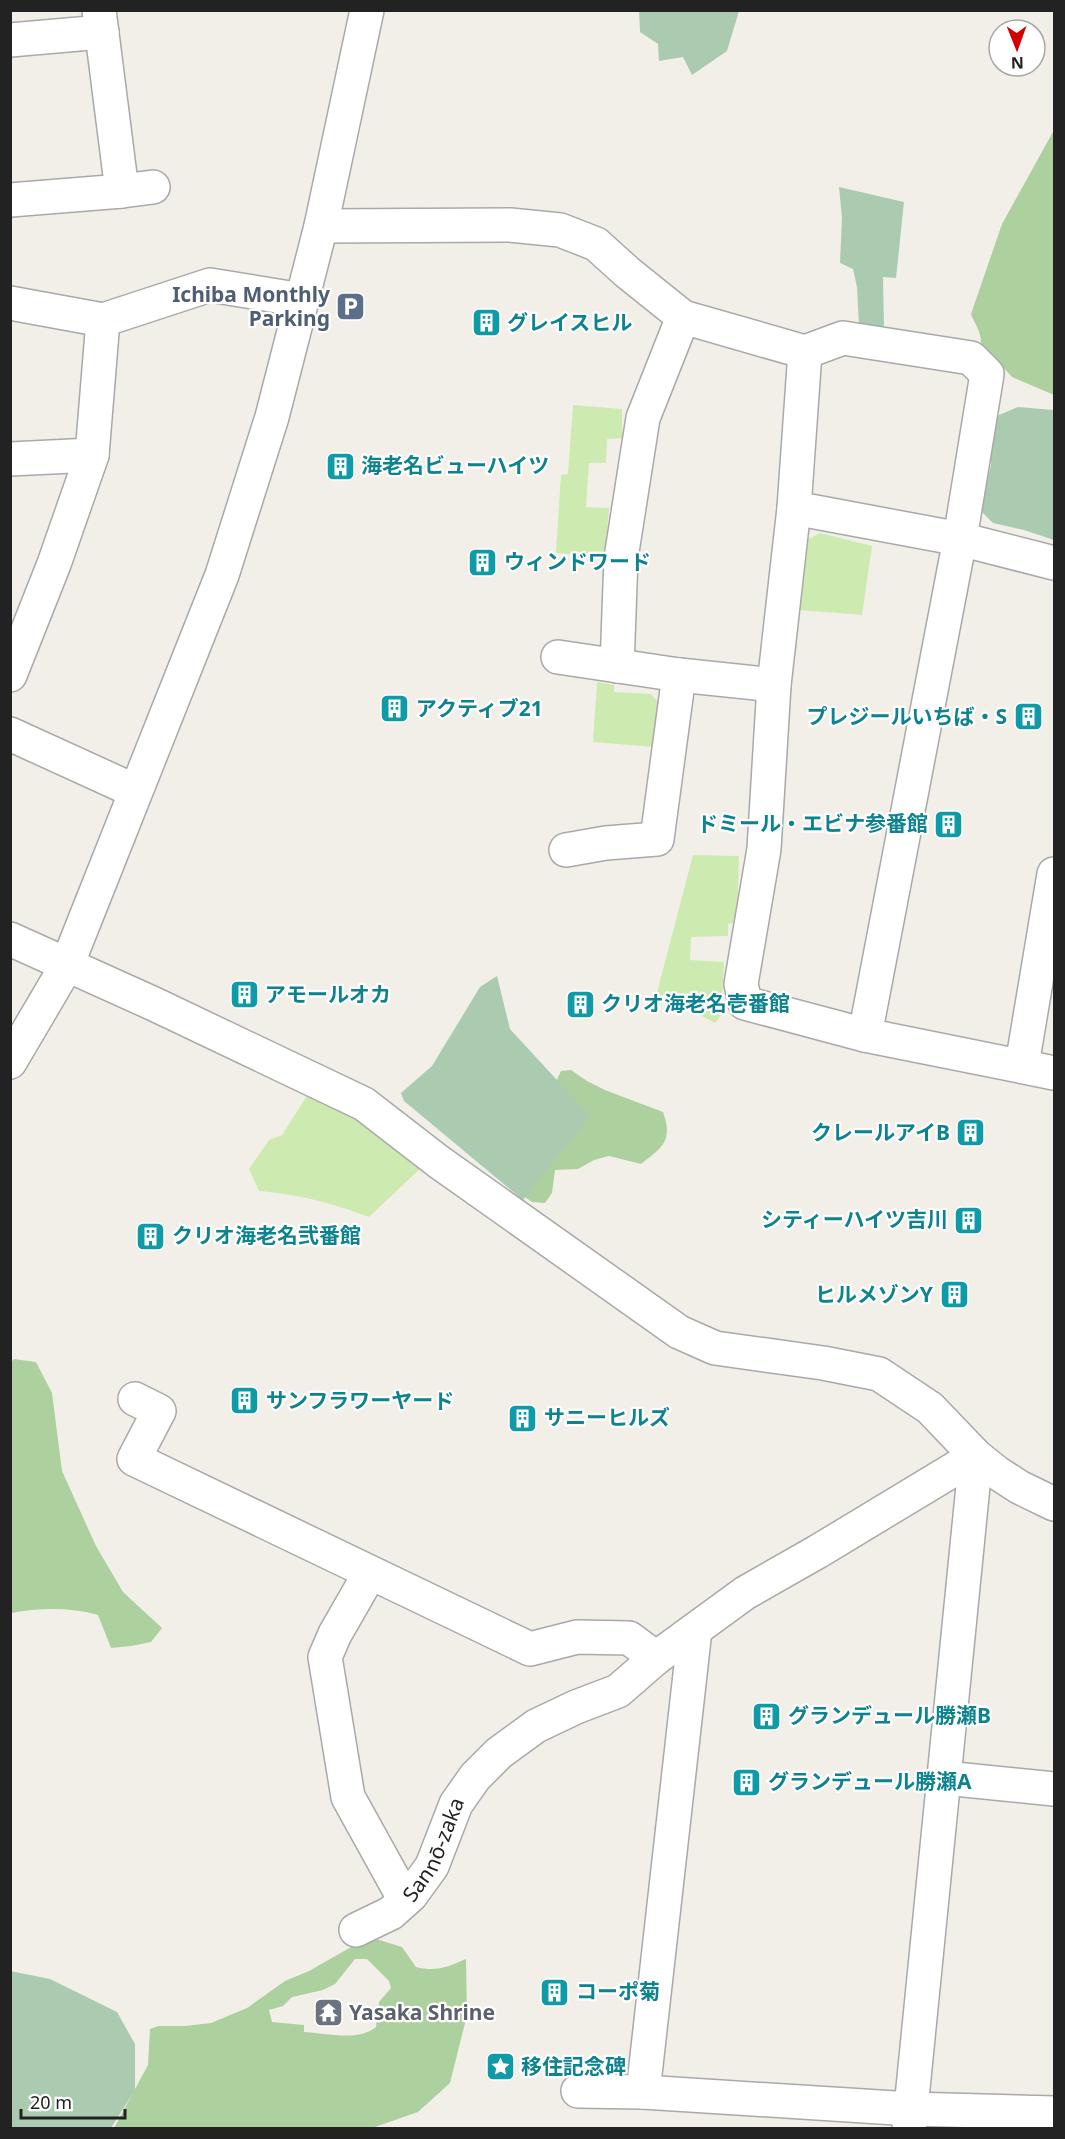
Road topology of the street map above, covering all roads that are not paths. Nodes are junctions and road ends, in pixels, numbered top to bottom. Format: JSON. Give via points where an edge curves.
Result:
{"nodes":[{"id":1,"x":367,"y":10,"type":"edge"},
{"id":2,"x":101,"y":21,"type":"edge"},
{"id":3,"x":10,"y":40,"type":"edge"},
{"id":4,"x":10,"y":200,"type":"edge"},
{"id":5,"x":321,"y":226,"type":"junction"},
{"id":6,"x":302,"y":300,"type":"junction"},
{"id":7,"x":10,"y":303,"type":"edge"},
{"id":8,"x":683,"y":316,"type":"junction"},
{"id":9,"x":103,"y":320,"type":"junction"},
{"id":10,"x":805,"y":352,"type":"junction"},
{"id":11,"x":92,"y":455,"type":"junction"},
{"id":12,"x":10,"y":459,"type":"edge"},
{"id":13,"x":794,"y":508,"type":"junction"},
{"id":14,"x":960,"y":539,"type":"junction"},
{"id":15,"x":1054,"y":563,"type":"edge"},
{"id":16,"x":558,"y":657,"type":"dead end"},
{"id":17,"x":618,"y":666,"type":"junction"},
{"id":18,"x":10,"y":675,"type":"edge"},
{"id":19,"x":679,"y":675,"type":"junction"},
{"id":20,"x":774,"y":685,"type":"junction"},
{"id":21,"x":10,"y":734,"type":"edge"},
{"id":22,"x":135,"y":791,"type":"junction"},
{"id":23,"x":566,"y":850,"type":"dead end"},
{"id":24,"x":1054,"y":874,"type":"edge"},
{"id":25,"x":10,"y":939,"type":"edge"},
{"id":26,"x":67,"y":965,"type":"junction"},
{"id":27,"x":865,"y":1035,"type":"junction"},
{"id":28,"x":10,"y":1062,"type":"edge"},
{"id":29,"x":1022,"y":1065,"type":"junction"},
{"id":30,"x":1054,"y":1072,"type":"edge"},
{"id":31,"x":135,"y":1399,"type":"dead end"},
{"id":32,"x":976,"y":1456,"type":"junction"},
{"id":33,"x":1054,"y":1504,"type":"edge"},
{"id":34,"x":370,"y":1573,"type":"junction"},
{"id":35,"x":694,"y":1630,"type":"junction"},
{"id":36,"x":656,"y":1658,"type":"junction"},
{"id":37,"x":945,"y":1778,"type":"junction"},
{"id":38,"x":1054,"y":1789,"type":"edge"},
{"id":39,"x":405,"y":1900,"type":"junction"},
{"id":40,"x":356,"y":1930,"type":"dead end"},
{"id":41,"x":578,"y":2091,"type":"dead end"},
{"id":42,"x":643,"y":2092,"type":"junction"},
{"id":43,"x":1054,"y":2112,"type":"edge"},
{"id":44,"x":910,"y":2119,"type":"edge"}],
"edges":[{"from":1,"to":5,"type":"street"},
{"from":2,"to":3,"type":"street"},
{"from":2,"to":4,"type":"street","via":[[137,189]]},
{"from":5,"to":6,"type":"street"},
{"from":5,"to":8,"type":"street","via":[[510,225],[561,230],[596,244]]},
{"from":6,"to":9,"type":"street","via":[[210,285]]},
{"from":6,"to":22,"type":"street","via":[[272,417],[222,575]]},
{"from":7,"to":9,"type":"street"},
{"from":8,"to":10,"type":"street"},
{"from":8,"to":17,"type":"street","via":[[643,418],[621,558]]},
{"from":9,"to":11,"type":"street"},
{"from":10,"to":13,"type":"street"},
{"from":10,"to":14,"type":"street","via":[[843,338],[971,358],[987,374]]},
{"from":11,"to":12,"type":"street"},
{"from":11,"to":18,"type":"street"},
{"from":13,"to":14,"type":"street"},
{"from":13,"to":20,"type":"street"},
{"from":14,"to":15,"type":"street"},
{"from":14,"to":27,"type":"street"},
{"from":16,"to":17,"type":"street"},
{"from":17,"to":19,"type":"street"},
{"from":19,"to":20,"type":"street"},
{"from":19,"to":23,"type":"street","via":[[657,838]]},
{"from":20,"to":27,"type":"street","via":[[764,849],[741,984],[745,1003]]},
{"from":21,"to":22,"type":"street"},
{"from":22,"to":26,"type":"street"},
{"from":24,"to":29,"type":"street"},
{"from":25,"to":26,"type":"street"},
{"from":26,"to":28,"type":"street"},
{"from":26,"to":32,"type":"street","via":[[364,1104],[680,1332],[715,1348],[879,1374],[930,1408]]},
{"from":27,"to":29,"type":"street"},
{"from":29,"to":30,"type":"street"},
{"from":31,"to":34,"type":"street","via":[[159,1411],[134,1459]]},
{"from":32,"to":33,"type":"street","via":[[1019,1487]]},
{"from":32,"to":35,"type":"street","name":"Sannō-zaka","via":[[745,1593]]},
{"from":32,"to":37,"type":"street"},
{"from":34,"to":36,"type":"street","via":[[530,1649],[577,1637],[629,1638]]},
{"from":34,"to":39,"type":"street","via":[[325,1657],[348,1797]]},
{"from":35,"to":36,"type":"street","name":"Sannō-zaka"},
{"from":35,"to":42,"type":"street"},
{"from":36,"to":39,"type":"street","name":"Sannō-zaka","via":[[618,1691],[536,1726],[499,1753],[456,1804],[432,1866]]},
{"from":37,"to":38,"type":"street"},
{"from":37,"to":44,"type":"street"},
{"from":39,"to":40,"type":"street","name":"Sannō-zaka","via":[[391,1913]]},
{"from":41,"to":42,"type":"street"},
{"from":42,"to":44,"type":"street"},
{"from":43,"to":44,"type":"street"}]}
